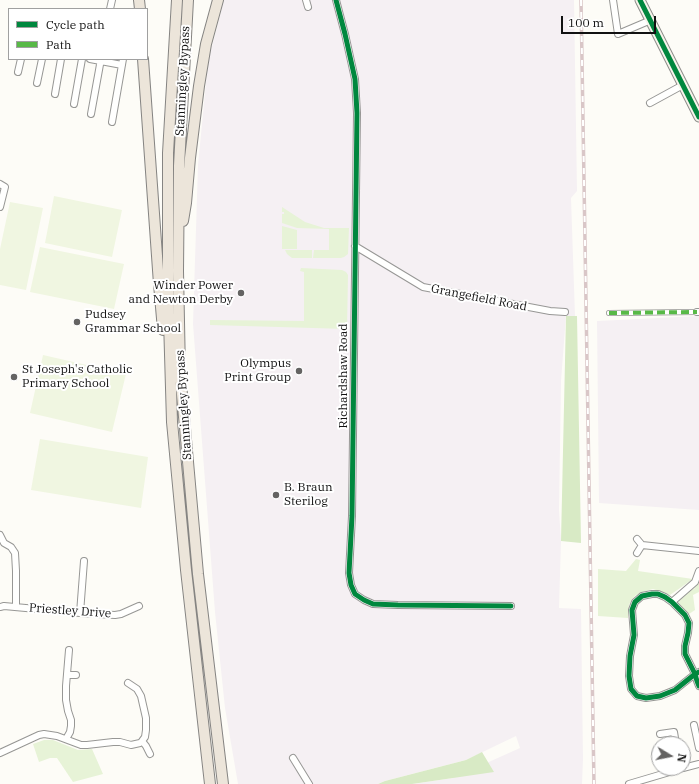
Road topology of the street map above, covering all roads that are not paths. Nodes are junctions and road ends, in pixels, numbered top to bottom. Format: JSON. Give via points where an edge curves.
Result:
{"nodes":[{"id":1,"x":177,"y":0,"type":"edge"},
{"id":2,"x":188,"y":0,"type":"edge"},
{"id":3,"x":218,"y":0,"type":"edge"},
{"id":4,"x":306,"y":0,"type":"edge"},
{"id":5,"x":336,"y":0,"type":"edge"},
{"id":6,"x":613,"y":0,"type":"edge"},
{"id":7,"x":640,"y":0,"type":"edge"},
{"id":8,"x":308,"y":7,"type":"dead end"},
{"id":9,"x":651,"y":20,"type":"junction"},
{"id":10,"x":21,"y":60,"type":"edge"},
{"id":11,"x":42,"y":60,"type":"edge"},
{"id":12,"x":61,"y":60,"type":"edge"},
{"id":13,"x":82,"y":60,"type":"edge"},
{"id":14,"x":101,"y":60,"type":"edge"},
{"id":15,"x":143,"y":60,"type":"edge"},
{"id":16,"x":123,"y":62,"type":"edge"},
{"id":17,"x":18,"y":72,"type":"dead end"},
{"id":18,"x":37,"y":83,"type":"dead end"},
{"id":19,"x":683,"y":85,"type":"junction"},
{"id":20,"x":55,"y":94,"type":"dead end"},
{"id":21,"x":650,"y":103,"type":"dead end"},
{"id":22,"x":74,"y":104,"type":"dead end"},
{"id":23,"x":91,"y":114,"type":"dead end"},
{"id":24,"x":699,"y":117,"type":"edge"},
{"id":25,"x":112,"y":122,"type":"dead end"},
{"id":26,"x":3,"y":185,"type":"edge"},
{"id":27,"x":0,"y":207,"type":"edge"},
{"id":28,"x":178,"y":246,"type":"junction"},
{"id":29,"x":355,"y":246,"type":"junction"},
{"id":30,"x":565,"y":312,"type":"dead end"},
{"id":31,"x":698,"y":312,"type":"edge"},
{"id":32,"x":609,"y":313,"type":"dead end"},
{"id":33,"x":172,"y":422,"type":"junction"},
{"id":34,"x":0,"y":535,"type":"edge"},
{"id":35,"x":637,"y":539,"type":"dead end"},
{"id":36,"x":2,"y":544,"type":"edge"},
{"id":37,"x":642,"y":545,"type":"junction"},
{"id":38,"x":699,"y":552,"type":"edge"},
{"id":39,"x":637,"y":553,"type":"dead end"},
{"id":40,"x":84,"y":562,"type":"dead end"},
{"id":41,"x":699,"y":571,"type":"edge"},
{"id":42,"x":672,"y":602,"type":"junction"},
{"id":43,"x":139,"y":606,"type":"dead end"},
{"id":44,"x":511,"y":606,"type":"dead end"},
{"id":45,"x":0,"y":607,"type":"edge"},
{"id":46,"x":16,"y":607,"type":"junction"},
{"id":47,"x":80,"y":614,"type":"junction"},
{"id":48,"x":69,"y":650,"type":"dead end"},
{"id":49,"x":697,"y":673,"type":"edge"},
{"id":50,"x":67,"y":674,"type":"junction"},
{"id":51,"x":76,"y":675,"type":"dead end"},
{"id":52,"x":128,"y":683,"type":"dead end"},
{"id":53,"x":699,"y":686,"type":"edge"},
{"id":54,"x":694,"y":725,"type":"dead end"},
{"id":55,"x":660,"y":734,"type":"dead end"},
{"id":56,"x":675,"y":736,"type":"edge"},
{"id":57,"x":66,"y":739,"type":"junction"},
{"id":58,"x":142,"y":741,"type":"junction"},
{"id":59,"x":699,"y":748,"type":"edge"},
{"id":60,"x":0,"y":753,"type":"edge"},
{"id":61,"x":150,"y":754,"type":"dead end"},
{"id":62,"x":293,"y":758,"type":"dead end"},
{"id":63,"x":658,"y":776,"type":"edge"},
{"id":64,"x":223,"y":782,"type":"edge"},
{"id":65,"x":637,"y":783,"type":"edge"},
{"id":66,"x":210,"y":784,"type":"edge"},
{"id":67,"x":309,"y":784,"type":"edge"},
{"id":68,"x":629,"y":784,"type":"edge"}],
"edges":[{"from":1,"to":33,"type":"highway","name":"Stanningley Bypass","via":[[168,152]]},
{"from":2,"to":28,"type":"highway","name":"Stanningley Bypass","via":[[179,166]]},
{"from":3,"to":28,"type":"highway","via":[[199,86],[186,203]]},
{"from":4,"to":8,"type":"street"},
{"from":5,"to":29,"type":"street","name":"Richardshaw Road","via":[[357,96]]},
{"from":6,"to":9,"type":"street","via":[[618,34]]},
{"from":7,"to":9,"type":"main road"},
{"from":9,"to":19,"type":"main road"},
{"from":10,"to":17,"type":"street"},
{"from":11,"to":18,"type":"street"},
{"from":12,"to":20,"type":"street"},
{"from":13,"to":22,"type":"street"},
{"from":14,"to":16,"type":"street"},
{"from":14,"to":23,"type":"street"},
{"from":15,"to":33,"type":"highway","via":[[158,284]]},
{"from":16,"to":25,"type":"street"},
{"from":19,"to":21,"type":"street"},
{"from":19,"to":24,"type":"main road"},
{"from":26,"to":27,"type":"street"},
{"from":28,"to":64,"type":"highway","name":"Stanningley Bypass","via":[[181,380],[198,574]]},
{"from":29,"to":30,"type":"street","name":"Grangefield Road","via":[[423,287]]},
{"from":29,"to":44,"type":"street","name":"Richardshaw Road","via":[[349,573],[351,585],[355,594],[373,604]]},
{"from":31,"to":32,"type":"street"},
{"from":33,"to":66,"type":"highway","name":"Stanningley Bypass"},
{"from":34,"to":36,"type":"street"},
{"from":35,"to":37,"type":"street"},
{"from":36,"to":46,"type":"street","via":[[11,547],[15,553]]},
{"from":37,"to":38,"type":"street"},
{"from":37,"to":39,"type":"street"},
{"from":40,"to":47,"type":"street"},
{"from":41,"to":42,"type":"street","via":[[695,582]]},
{"from":42,"to":49,"type":"street","via":[[689,623],[685,654]]},
{"from":42,"to":49,"type":"street","via":[[658,594],[652,594],[642,596],[635,602],[632,610],[634,636],[630,656],[631,689],[638,696],[646,698],[660,696],[675,690]]},
{"from":43,"to":47,"type":"street","name":"Priestley Drive","via":[[115,615]]},
{"from":45,"to":46,"type":"street","name":"Priestley Drive"},
{"from":46,"to":47,"type":"street","name":"Priestley Drive"},
{"from":48,"to":50,"type":"street"},
{"from":49,"to":53,"type":"street"},
{"from":50,"to":51,"type":"street"},
{"from":50,"to":57,"type":"street","via":[[66,700],[71,726]]},
{"from":52,"to":58,"type":"street","via":[[138,689],[141,696],[146,718],[146,730]]},
{"from":54,"to":59,"type":"street"},
{"from":55,"to":56,"type":"street","via":[[674,732]]},
{"from":57,"to":58,"type":"street","via":[[87,745],[113,742],[131,745]]},
{"from":57,"to":60,"type":"street","via":[[50,734],[39,735]]},
{"from":58,"to":61,"type":"street"},
{"from":62,"to":67,"type":"street"},
{"from":63,"to":65,"type":"street"},
{"from":65,"to":68,"type":"street"}]}
